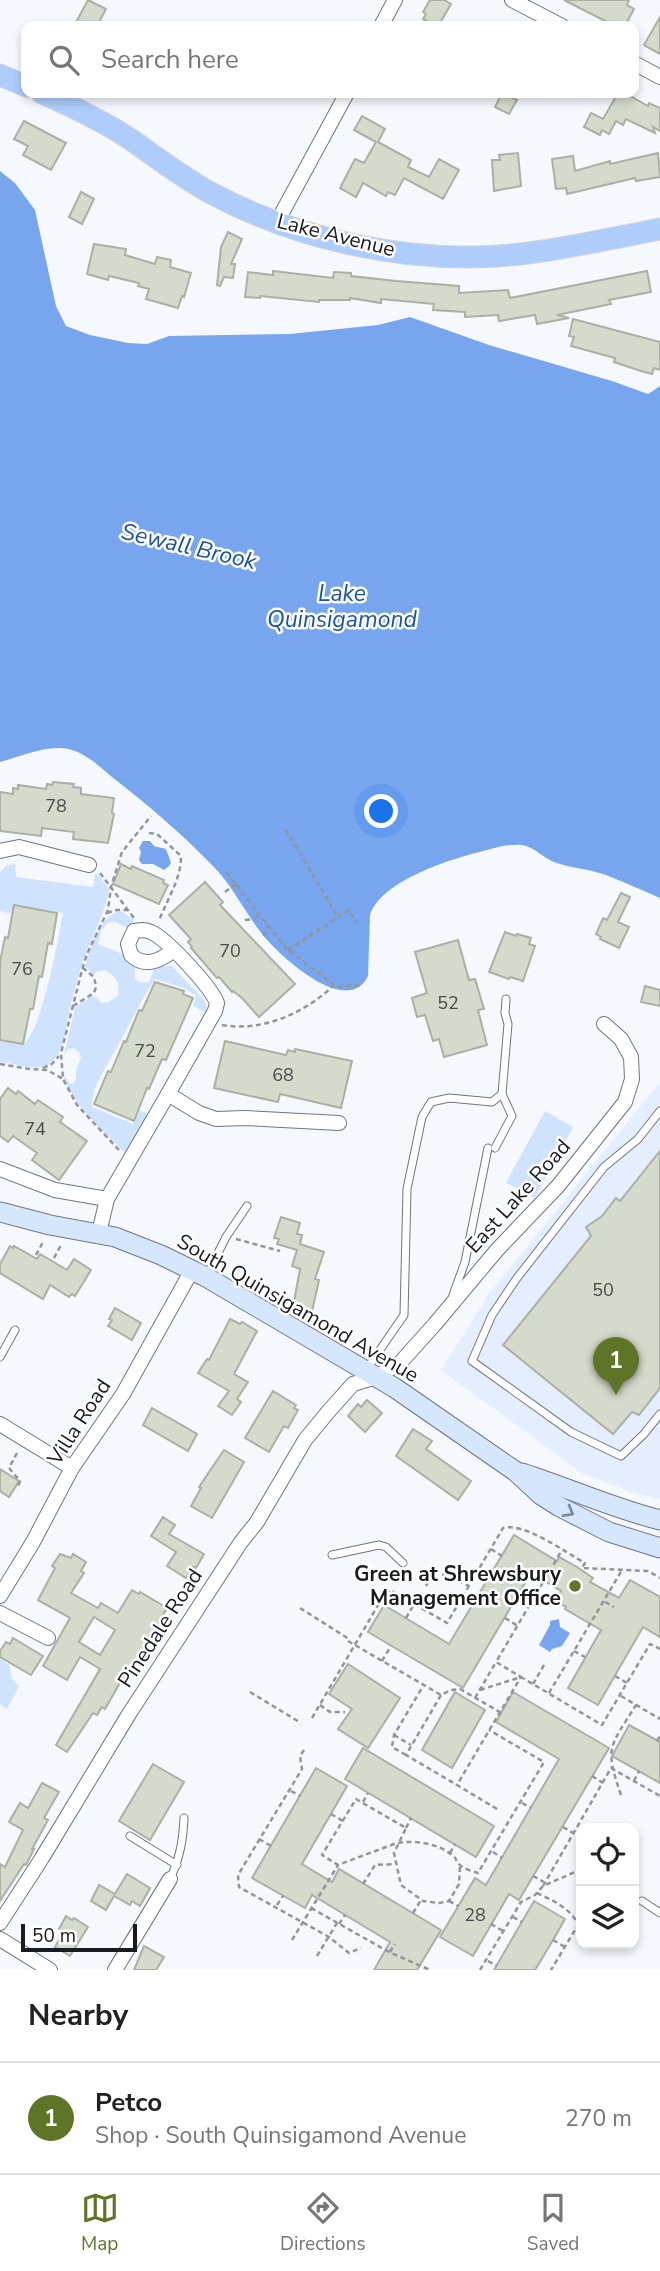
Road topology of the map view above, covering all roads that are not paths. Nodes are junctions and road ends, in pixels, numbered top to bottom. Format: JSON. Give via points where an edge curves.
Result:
{"nodes":[{"id":1,"x":394,"y":0,"type":"edge"},
{"id":2,"x":512,"y":0,"type":"edge"},
{"id":3,"x":384,"y":21,"type":"edge"},
{"id":4,"x":552,"y":21,"type":"edge"},
{"id":5,"x":639,"y":66,"type":"edge"},
{"id":6,"x":0,"y":75,"type":"edge"},
{"id":7,"x":660,"y":77,"type":"edge"},
{"id":8,"x":21,"y":84,"type":"edge"},
{"id":9,"x":52,"y":98,"type":"edge"},
{"id":10,"x":344,"y":98,"type":"edge"},
{"id":11,"x":277,"y":222,"type":"junction"},
{"id":12,"x":660,"y":229,"type":"edge"},
{"id":13,"x":0,"y":851,"type":"edge"},
{"id":14,"x":89,"y":865,"type":"road end"},
{"id":15,"x":173,"y":951,"type":"junction"},
{"id":16,"x":506,"y":999,"type":"dead end"},
{"id":17,"x":604,"y":1024,"type":"dead end"},
{"id":18,"x":168,"y":1094,"type":"junction"},
{"id":19,"x":502,"y":1094,"type":"junction"},
{"id":20,"x":660,"y":1111,"type":"edge"},
{"id":21,"x":339,"y":1124,"type":"dead end"},
{"id":22,"x":0,"y":1169,"type":"edge"},
{"id":23,"x":107,"y":1199,"type":"junction"},
{"id":24,"x":247,"y":1206,"type":"dead end"},
{"id":25,"x":0,"y":1212,"type":"edge"},
{"id":26,"x":99,"y":1233,"type":"junction"},
{"id":27,"x":199,"y":1274,"type":"junction"},
{"id":28,"x":448,"y":1308,"type":"junction"},
{"id":29,"x":15,"y":1330,"type":"dead end"},
{"id":30,"x":0,"y":1357,"type":"edge"},
{"id":31,"x":371,"y":1374,"type":"junction"},
{"id":32,"x":660,"y":1414,"type":"edge"},
{"id":33,"x":0,"y":1424,"type":"edge"},
{"id":34,"x":72,"y":1468,"type":"junction"},
{"id":35,"x":515,"y":1471,"type":"junction"},
{"id":36,"x":660,"y":1520,"type":"edge"},
{"id":37,"x":660,"y":1548,"type":"edge"},
{"id":38,"x":332,"y":1555,"type":"dead end"},
{"id":39,"x":403,"y":1563,"type":"dead end"},
{"id":40,"x":0,"y":1596,"type":"edge"},
{"id":41,"x":0,"y":1613,"type":"edge"},
{"id":42,"x":48,"y":1638,"type":"dead end"},
{"id":43,"x":184,"y":1818,"type":"dead end"},
{"id":44,"x":130,"y":1836,"type":"dead end"},
{"id":45,"x":177,"y":1865,"type":"junction"},
{"id":46,"x":170,"y":1879,"type":"joint"},
{"id":47,"x":642,"y":1901,"type":"dead end"},
{"id":48,"x":660,"y":1913,"type":"edge"},
{"id":49,"x":0,"y":1923,"type":"edge"},
{"id":50,"x":0,"y":1939,"type":"edge"},
{"id":51,"x":50,"y":1970,"type":"edge"},
{"id":52,"x":115,"y":1970,"type":"edge"}],
"edges":[{"from":1,"to":3,"type":"street"},
{"from":2,"to":4,"type":"street"},
{"from":5,"to":7,"type":"street"},
{"from":6,"to":8,"type":"main road"},
{"from":9,"to":11,"type":"main road","name":"Lake Avenue","via":[[125,136],[212,193]]},
{"from":10,"to":11,"type":"street"},
{"from":11,"to":12,"type":"main road","name":"Lake Avenue","via":[[374,248],[459,257],[527,253]]},
{"from":13,"to":14,"type":"street","via":[[19,848]]},
{"from":15,"to":15,"type":"street","via":[[154,962],[144,962],[131,955],[128,944],[138,930],[154,934]]},
{"from":15,"to":18,"type":"street","via":[[204,982],[217,1003]]},
{"from":16,"to":19,"type":"lane"},
{"from":17,"to":28,"type":"street","name":"East Lake Road","via":[[621,1039],[631,1057],[632,1079],[625,1102],[558,1186]]},
{"from":18,"to":21,"type":"street","via":[[216,1119]]},
{"from":18,"to":23,"type":"street"},
{"from":19,"to":28,"type":"lane","via":[[512,1116],[491,1148],[465,1262]]},
{"from":19,"to":31,"type":"lane","via":[[492,1102],[449,1098],[431,1102],[422,1117],[407,1189],[404,1315]]},
{"from":20,"to":32,"type":"lane","via":[[638,1139],[604,1167],[517,1278],[492,1315],[472,1361],[571,1432],[621,1456]]},
{"from":22,"to":23,"type":"street","via":[[55,1190]]},
{"from":23,"to":26,"type":"street"},
{"from":24,"to":27,"type":"lane"},
{"from":25,"to":26,"type":"main road","name":"South Quinsigamond Avenue"},
{"from":26,"to":27,"type":"main road","name":"South Quinsigamond Avenue","via":[[145,1248]]},
{"from":27,"to":31,"type":"main road","name":"South Quinsigamond Avenue"},
{"from":27,"to":34,"type":"street","name":"Villa Road"},
{"from":28,"to":31,"type":"street","name":"East Lake Road","via":[[400,1363]]},
{"from":29,"to":30,"type":"lane"},
{"from":31,"to":35,"type":"main road","name":"South Quinsigamond Avenue"},
{"from":31,"to":49,"type":"street","name":"Pinedale Road","via":[[354,1384],[305,1440]]},
{"from":33,"to":34,"type":"street"},
{"from":34,"to":40,"type":"street","name":"Villa Road"},
{"from":35,"to":36,"type":"main road","name":"South Quinsigamond Avenue"},
{"from":35,"to":37,"type":"main road","name":"South Quinsigamond Avenue","one_way":true,"via":[[541,1495],[576,1516]]},
{"from":38,"to":39,"type":"lane","via":[[379,1545]]},
{"from":41,"to":42,"type":"street"},
{"from":43,"to":45,"type":"lane"},
{"from":44,"to":45,"type":"lane"},
{"from":45,"to":46,"type":"lane"},
{"from":46,"to":52,"type":"street"},
{"from":47,"to":48,"type":"lane"},
{"from":50,"to":51,"type":"street"}]}
